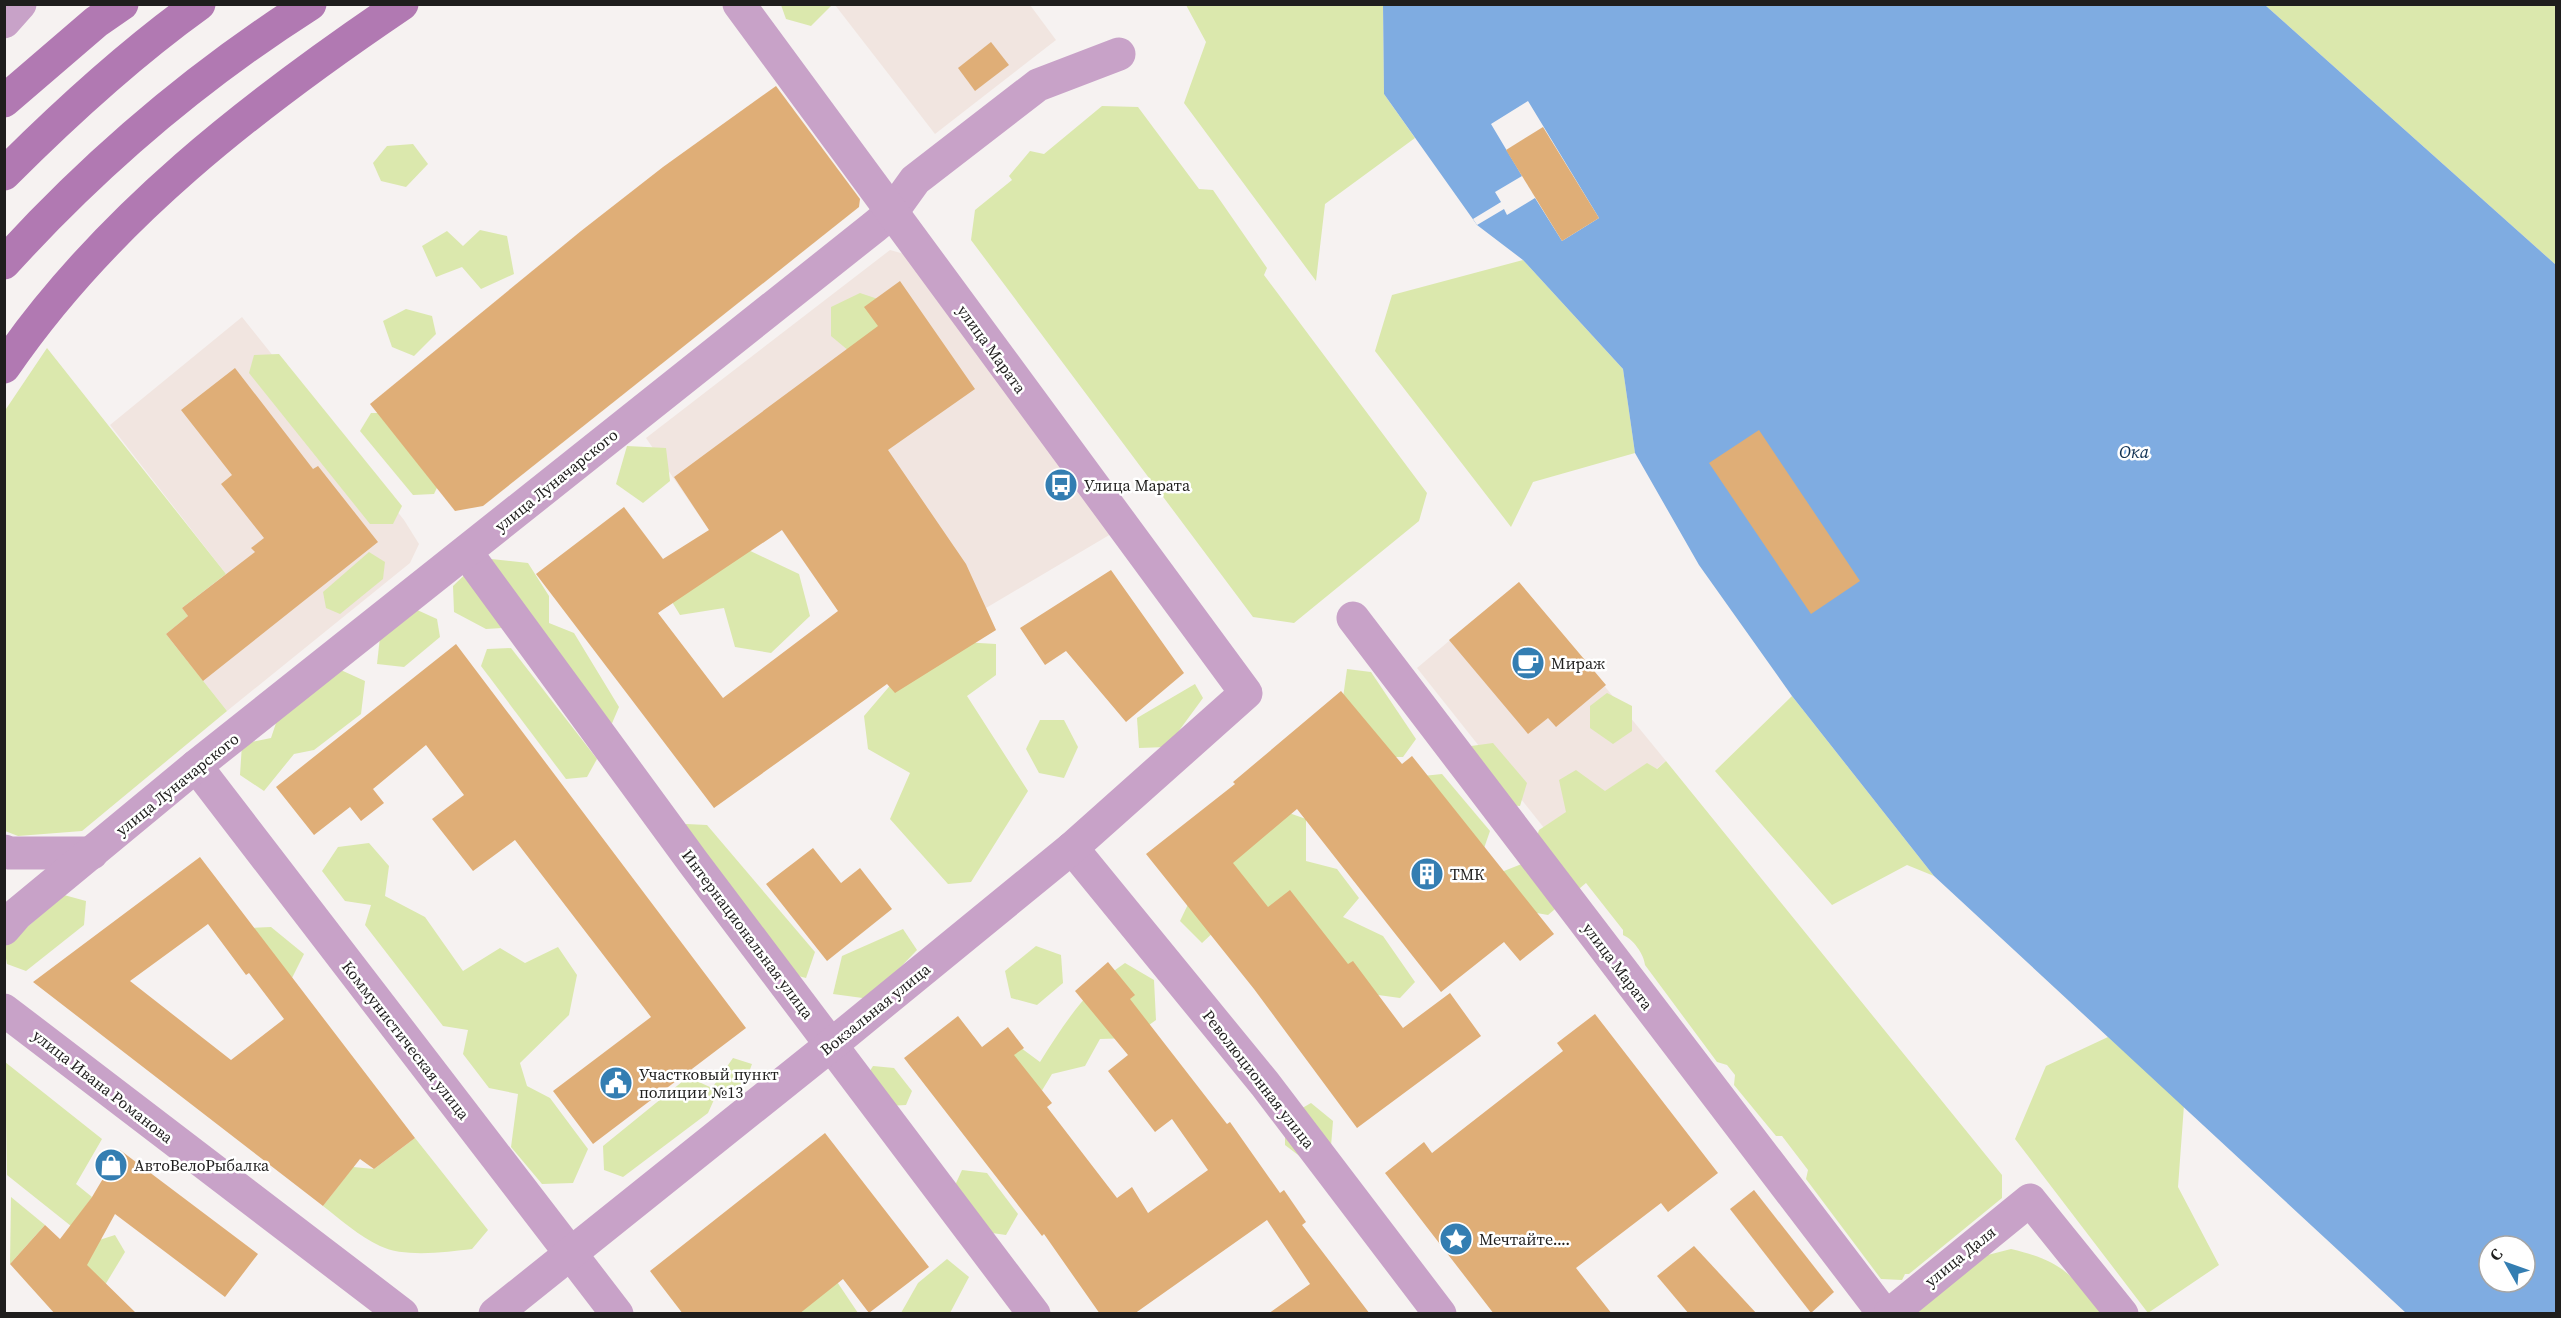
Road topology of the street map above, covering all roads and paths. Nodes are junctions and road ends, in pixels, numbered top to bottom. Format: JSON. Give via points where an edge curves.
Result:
{"nodes":[{"id":1,"x":20,"y":4,"type":"edge"},
{"id":2,"x":122,"y":4,"type":"edge"},
{"id":3,"x":199,"y":4,"type":"edge"},
{"id":4,"x":310,"y":4,"type":"edge"},
{"id":5,"x":402,"y":4,"type":"edge"},
{"id":6,"x":739,"y":4,"type":"edge"},
{"id":7,"x":4,"y":22,"type":"edge"},
{"id":8,"x":1119,"y":54,"type":"dead end"},
{"id":9,"x":4,"y":100,"type":"edge"},
{"id":10,"x":4,"y":174,"type":"edge"},
{"id":11,"x":892,"y":212,"type":"junction"},
{"id":12,"x":4,"y":263,"type":"edge"},
{"id":13,"x":4,"y":367,"type":"edge"},
{"id":14,"x":466,"y":552,"type":"junction"},
{"id":15,"x":1353,"y":618,"type":"dead end"},
{"id":16,"x":1246,"y":693,"type":"joint"},
{"id":17,"x":196,"y":766,"type":"junction"},
{"id":18,"x":1072,"y":848,"type":"junction"},
{"id":19,"x":4,"y":851,"type":"edge"},
{"id":20,"x":92,"y":853,"type":"junction"},
{"id":21,"x":4,"y":929,"type":"edge"},
{"id":22,"x":4,"y":1010,"type":"edge"},
{"id":23,"x":831,"y":1045,"type":"junction"},
{"id":24,"x":570,"y":1254,"type":"junction"},
{"id":25,"x":402,"y":1314,"type":"edge"},
{"id":26,"x":495,"y":1314,"type":"edge"},
{"id":27,"x":616,"y":1314,"type":"edge"},
{"id":28,"x":1034,"y":1314,"type":"edge"},
{"id":29,"x":1440,"y":1314,"type":"edge"},
{"id":30,"x":1884,"y":1314,"type":"edge"},
{"id":31,"x":1890,"y":1314,"type":"edge"},
{"id":32,"x":2122,"y":1314,"type":"edge"}],
"edges":[{"from":1,"to":7,"type":"street"},
{"from":2,"to":9,"type":"main road"},
{"from":3,"to":10,"type":"main road","via":[[96,84]]},
{"from":4,"to":12,"type":"main road","via":[[198,82],[134,135]]},
{"from":5,"to":13,"type":"main road","via":[[342,45],[189,164],[103,246],[32,328]]},
{"from":6,"to":11,"type":"street","name":"улица Марата"},
{"from":8,"to":11,"type":"street","name":"улица Луначарского","via":[[1038,85],[915,180]]},
{"from":11,"to":14,"type":"street","name":"улица Луначарского"},
{"from":11,"to":16,"type":"street","name":"улица Марата"},
{"from":14,"to":17,"type":"street","name":"улица Луначарского"},
{"from":14,"to":23,"type":"street","name":"Интернациональная улица"},
{"from":15,"to":30,"type":"street","name":"улица Марата"},
{"from":16,"to":18,"type":"street","name":"Вокзальная улица"},
{"from":17,"to":20,"type":"street","name":"улица Луначарского"},
{"from":17,"to":24,"type":"street","name":"Коммунистическая улица"},
{"from":18,"to":23,"type":"street","name":"Вокзальная улица"},
{"from":18,"to":29,"type":"street","name":"Революционная улица","via":[[1265,1084]]},
{"from":19,"to":20,"type":"street"},
{"from":20,"to":21,"type":"street","name":"улица Луначарского"},
{"from":22,"to":25,"type":"street","name":"улица Ивана Романова"},
{"from":23,"to":24,"type":"street","name":"Вокзальная улица"},
{"from":23,"to":28,"type":"street","name":"Интернациональная улица"},
{"from":24,"to":26,"type":"street","name":"Вокзальная улица"},
{"from":24,"to":27,"type":"street","name":"Коммунистическая улица"},
{"from":31,"to":32,"type":"street","name":"улица Даля","via":[[2030,1200]]}]}
